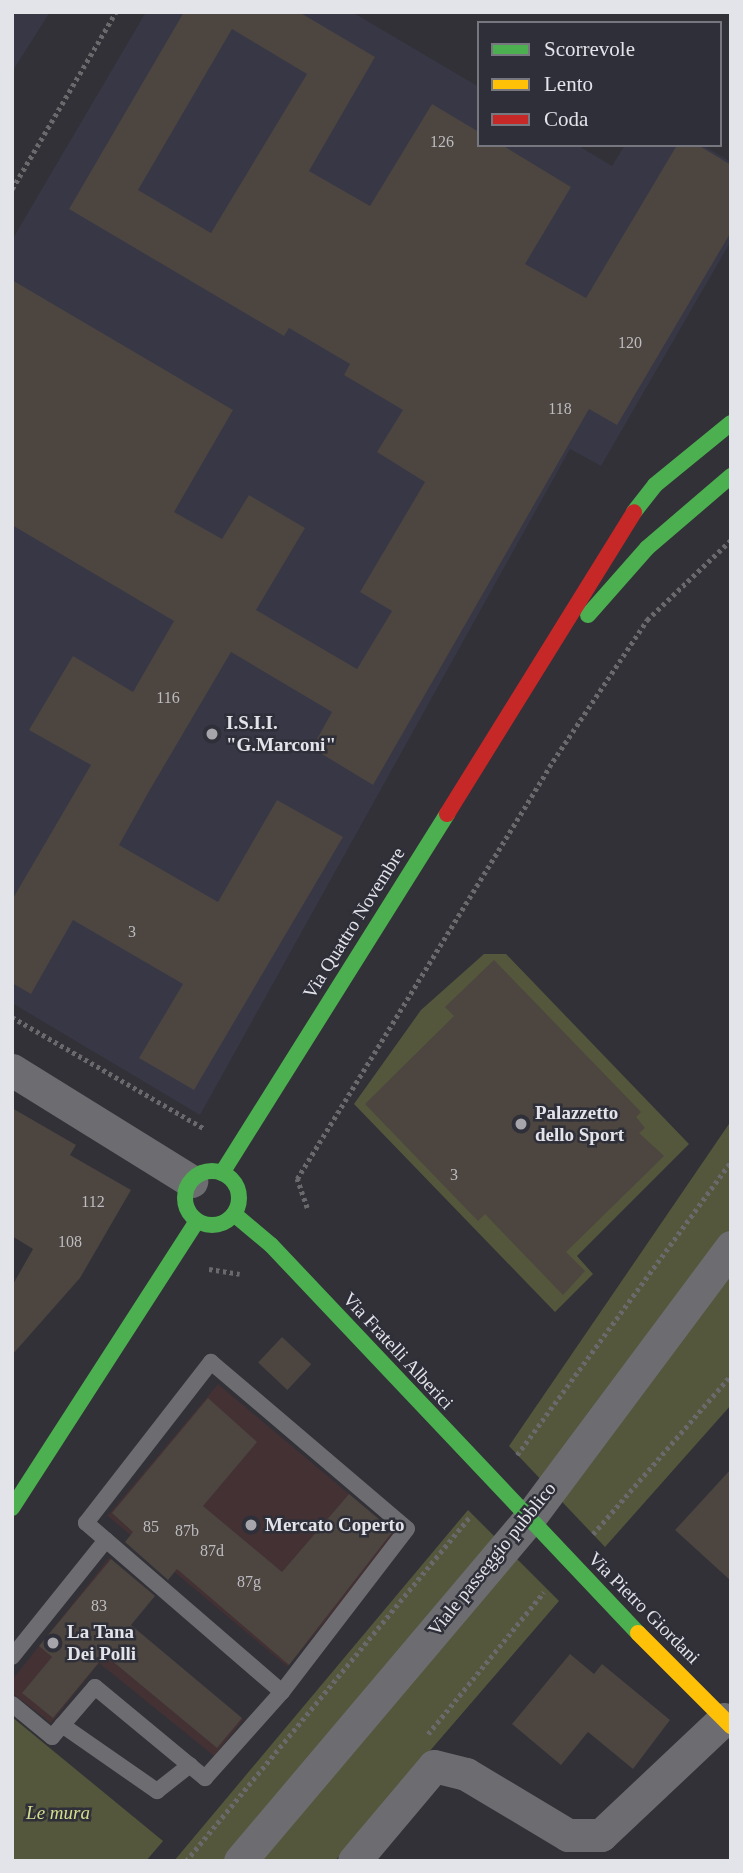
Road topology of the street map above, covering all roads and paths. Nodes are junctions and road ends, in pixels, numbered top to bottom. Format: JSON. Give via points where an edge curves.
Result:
{"nodes":[{"id":1,"x":116,"y":12,"type":"edge"},
{"id":2,"x":12,"y":189,"type":"edge"},
{"id":3,"x":731,"y":424,"type":"edge"},
{"id":4,"x":731,"y":465,"type":"edge"},
{"id":5,"x":731,"y":476,"type":"edge"},
{"id":6,"x":714,"y":488,"type":"junction"},
{"id":7,"x":731,"y":540,"type":"edge"},
{"id":8,"x":522,"y":695,"type":"junction"},
{"id":9,"x":12,"y":1017,"type":"edge"},
{"id":10,"x":12,"y":1070,"type":"edge"},
{"id":11,"x":210,"y":1132,"type":"dead end"},
{"id":12,"x":731,"y":1162,"type":"edge"},
{"id":13,"x":222,"y":1173,"type":"junction"},
{"id":14,"x":191,"y":1181,"type":"junction"},
{"id":15,"x":307,"y":1208,"type":"dead end"},
{"id":16,"x":234,"y":1214,"type":"junction"},
{"id":17,"x":197,"y":1220,"type":"junction"},
{"id":18,"x":731,"y":1247,"type":"edge"},
{"id":19,"x":731,"y":1375,"type":"edge"},
{"id":20,"x":495,"y":1487,"type":"junction"},
{"id":21,"x":12,"y":1508,"type":"edge"},
{"id":22,"x":527,"y":1521,"type":"junction"},
{"id":23,"x":106,"y":1540,"type":"junction"},
{"id":24,"x":569,"y":1562,"type":"junction"},
{"id":25,"x":14,"y":1652,"type":"edge"},
{"id":26,"x":282,"y":1692,"type":"junction"},
{"id":27,"x":12,"y":1704,"type":"edge"},
{"id":28,"x":727,"y":1722,"type":"edge"},
{"id":29,"x":62,"y":1725,"type":"junction"},
{"id":30,"x":422,"y":1741,"type":"dead end"},
{"id":31,"x":190,"y":1765,"type":"junction"},
{"id":32,"x":186,"y":1861,"type":"edge"},
{"id":33,"x":240,"y":1861,"type":"edge"},
{"id":34,"x":354,"y":1861,"type":"edge"}],
"edges":[{"from":1,"to":2,"type":"path"},
{"from":3,"to":8,"type":"main road","name":"Via Quattro Novembre","via":[[678,464],[632,512],[575,596]]},
{"from":4,"to":6,"type":"main road"},
{"from":5,"to":6,"type":"main road","name":"Via Quattro Novembre"},
{"from":6,"to":8,"type":"main road","name":"Via Quattro Novembre","via":[[619,577]]},
{"from":7,"to":15,"type":"path","via":[[647,620],[549,767],[297,1180]]},
{"from":8,"to":13,"type":"main road","name":"Via Quattro Novembre"},
{"from":9,"to":11,"type":"path"},
{"from":10,"to":14,"type":"street"},
{"from":12,"to":20,"type":"path"},
{"from":13,"to":14,"type":"main road","via":[[205,1172]]},
{"from":13,"to":16,"type":"main road","via":[[238,1191]]},
{"from":14,"to":17,"type":"main road","via":[[185,1198]]},
{"from":16,"to":17,"type":"main road","via":[[221,1224]]},
{"from":16,"to":20,"type":"main road","name":"Via Fratelli Alberici","via":[[271,1245]]},
{"from":17,"to":21,"type":"main road"},
{"from":18,"to":22,"type":"street","name":"Viale passeggio pubblico"},
{"from":19,"to":24,"type":"path"},
{"from":20,"to":22,"type":"main road","name":"Via Fratelli Alberici"},
{"from":20,"to":32,"type":"path"},
{"from":22,"to":24,"type":"main road","name":"Via Pietro Giordani"},
{"from":22,"to":33,"type":"street","name":"Viale passeggio pubblico"},
{"from":23,"to":25,"type":"lane"},
{"from":23,"to":26,"type":"lane"},
{"from":23,"to":26,"type":"lane","via":[[86,1523],[211,1362],[407,1529]]},
{"from":24,"to":28,"type":"main road","name":"Via Pietro Giordani"},
{"from":24,"to":30,"type":"path"},
{"from":26,"to":31,"type":"lane","via":[[205,1778]]},
{"from":27,"to":29,"type":"lane","via":[[52,1737]]},
{"from":28,"to":34,"type":"street","via":[[601,1835],[568,1835],[466,1774],[434,1766]]},
{"from":29,"to":31,"type":"lane","via":[[157,1791]]},
{"from":29,"to":31,"type":"lane","via":[[95,1687]]}]}
